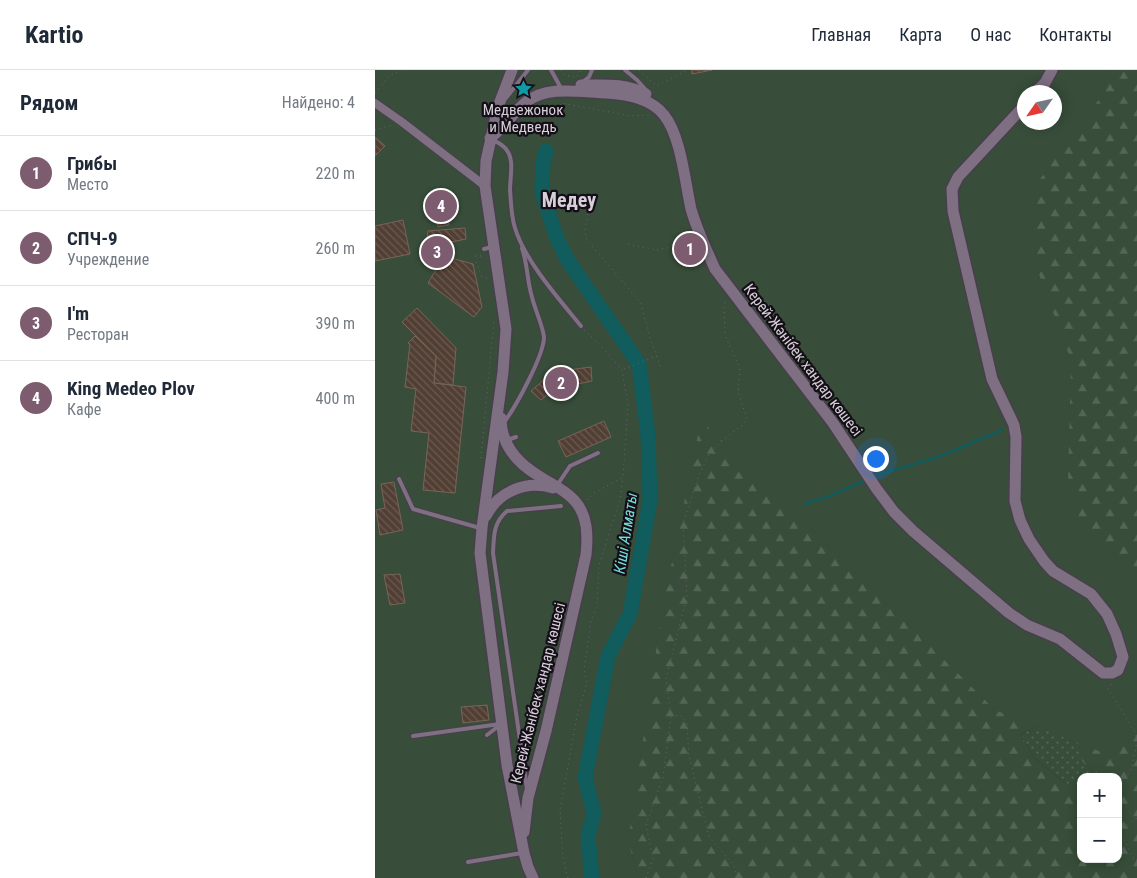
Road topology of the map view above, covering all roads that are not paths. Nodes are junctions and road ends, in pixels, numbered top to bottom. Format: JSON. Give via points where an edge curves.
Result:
{"nodes":[{"id":1,"x":512,"y":70,"type":"edge"},
{"id":2,"x":528,"y":70,"type":"edge"},
{"id":3,"x":551,"y":70,"type":"edge"},
{"id":4,"x":592,"y":70,"type":"edge"},
{"id":5,"x":625,"y":70,"type":"edge"},
{"id":6,"x":1052,"y":70,"type":"edge"},
{"id":7,"x":584,"y":81,"type":"dead end"},
{"id":8,"x":1043,"y":85,"type":"edge"},
{"id":9,"x":561,"y":89,"type":"junction"},
{"id":10,"x":651,"y":101,"type":"junction"},
{"id":11,"x":375,"y":103,"type":"edge"},
{"id":12,"x":498,"y":107,"type":"junction"},
{"id":13,"x":1017,"y":114,"type":"edge"},
{"id":14,"x":493,"y":126,"type":"junction"},
{"id":15,"x":490,"y":138,"type":"junction"},
{"id":16,"x":485,"y":186,"type":"junction"},
{"id":17,"x":520,"y":241,"type":"junction"},
{"id":18,"x":581,"y":326,"type":"road end"},
{"id":19,"x":500,"y":391,"type":"junction"},
{"id":20,"x":501,"y":426,"type":"junction"},
{"id":21,"x":597,"y":454,"type":"dead end"},
{"id":22,"x":399,"y":478,"type":"dead end"},
{"id":23,"x":557,"y":486,"type":"junction"},
{"id":24,"x":568,"y":494,"type":"junction"},
{"id":25,"x":561,"y":506,"type":"dead end"},
{"id":26,"x":483,"y":524,"type":"junction"},
{"id":27,"x":502,"y":724,"type":"junction"},
{"id":28,"x":413,"y":736,"type":"dead end"},
{"id":29,"x":487,"y":736,"type":"dead end"},
{"id":30,"x":528,"y":798,"type":"junction"},
{"id":31,"x":524,"y":848,"type":"junction"},
{"id":32,"x":467,"y":862,"type":"dead end"},
{"id":33,"x":533,"y":878,"type":"edge"}],
"edges":[{"from":1,"to":12,"type":"street"},
{"from":2,"to":12,"type":"lane"},
{"from":3,"to":9,"type":"lane"},
{"from":4,"to":7,"type":"lane"},
{"from":5,"to":10,"type":"lane","via":[[637,80]]},
{"from":6,"to":8,"type":"street"},
{"from":9,"to":10,"type":"street","name":"Керей-Жәнібек хандар көшесі","via":[[619,94]]},
{"from":9,"to":14,"type":"street","name":"Керей-Жәнібек хандар көшесі","via":[[546,87],[531,92]]},
{"from":9,"to":15,"type":"street","name":"Керей-Жәнібек хандар көшесі","via":[[527,102]]},
{"from":10,"to":13,"type":"street","name":"Керей-Жәнібек хандар көшесі","via":[[673,130],[692,211],[715,269],[828,416],[895,512],[1009,613],[1059,639],[1103,673],[1112,673],[1119,670],[1123,657],[1107,614],[1091,594],[1053,571],[1020,520],[1015,502],[1014,425],[991,379],[953,211],[952,189],[958,177]]},
{"from":11,"to":16,"type":"street"},
{"from":12,"to":14,"type":"street"},
{"from":14,"to":15,"type":"street"},
{"from":15,"to":16,"type":"street","name":"Керей-Жәнібек хандар көшесі"},
{"from":15,"to":17,"type":"lane","via":[[509,153],[514,226]]},
{"from":16,"to":19,"type":"street","name":"Керей-Жәнібек хандар көшесі","via":[[489,247],[506,329]]},
{"from":17,"to":18,"type":"lane","via":[[537,270]]},
{"from":17,"to":20,"type":"lane","via":[[544,338],[537,361],[513,411]]},
{"from":19,"to":20,"type":"street","name":"Керей-Жәнібек хандар көшесі"},
{"from":19,"to":26,"type":"street","name":"Керей-Жәнібек хандар көшесі"},
{"from":20,"to":23,"type":"street","name":"Керей-Жәнібек хандар көшесі","via":[[511,441],[514,456],[523,466]]},
{"from":21,"to":23,"type":"lane","via":[[569,466]]},
{"from":22,"to":26,"type":"lane","via":[[413,509]]},
{"from":23,"to":24,"type":"street","name":"Керей-Жәнібек хандар көшесі"},
{"from":24,"to":26,"type":"street","via":[[546,486],[515,489],[496,501]]},
{"from":24,"to":30,"type":"street","name":"Керей-Жәнібек хандар көшесі","via":[[579,507],[586,528],[586,555]]},
{"from":25,"to":30,"type":"lane","via":[[507,512],[496,524],[493,553]]},
{"from":26,"to":27,"type":"street","name":"Керей-Жәнібек хандар көшесі","via":[[480,553]]},
{"from":27,"to":28,"type":"lane"},
{"from":27,"to":29,"type":"lane"},
{"from":27,"to":31,"type":"street","name":"Керей-Жәнібек хандар көшесі"},
{"from":30,"to":31,"type":"street","name":"Керей-Жәнібек хандар көшесі"},
{"from":31,"to":32,"type":"lane"},
{"from":31,"to":33,"type":"street","name":"Керей-Жәнібек хандар көшесі"}]}
